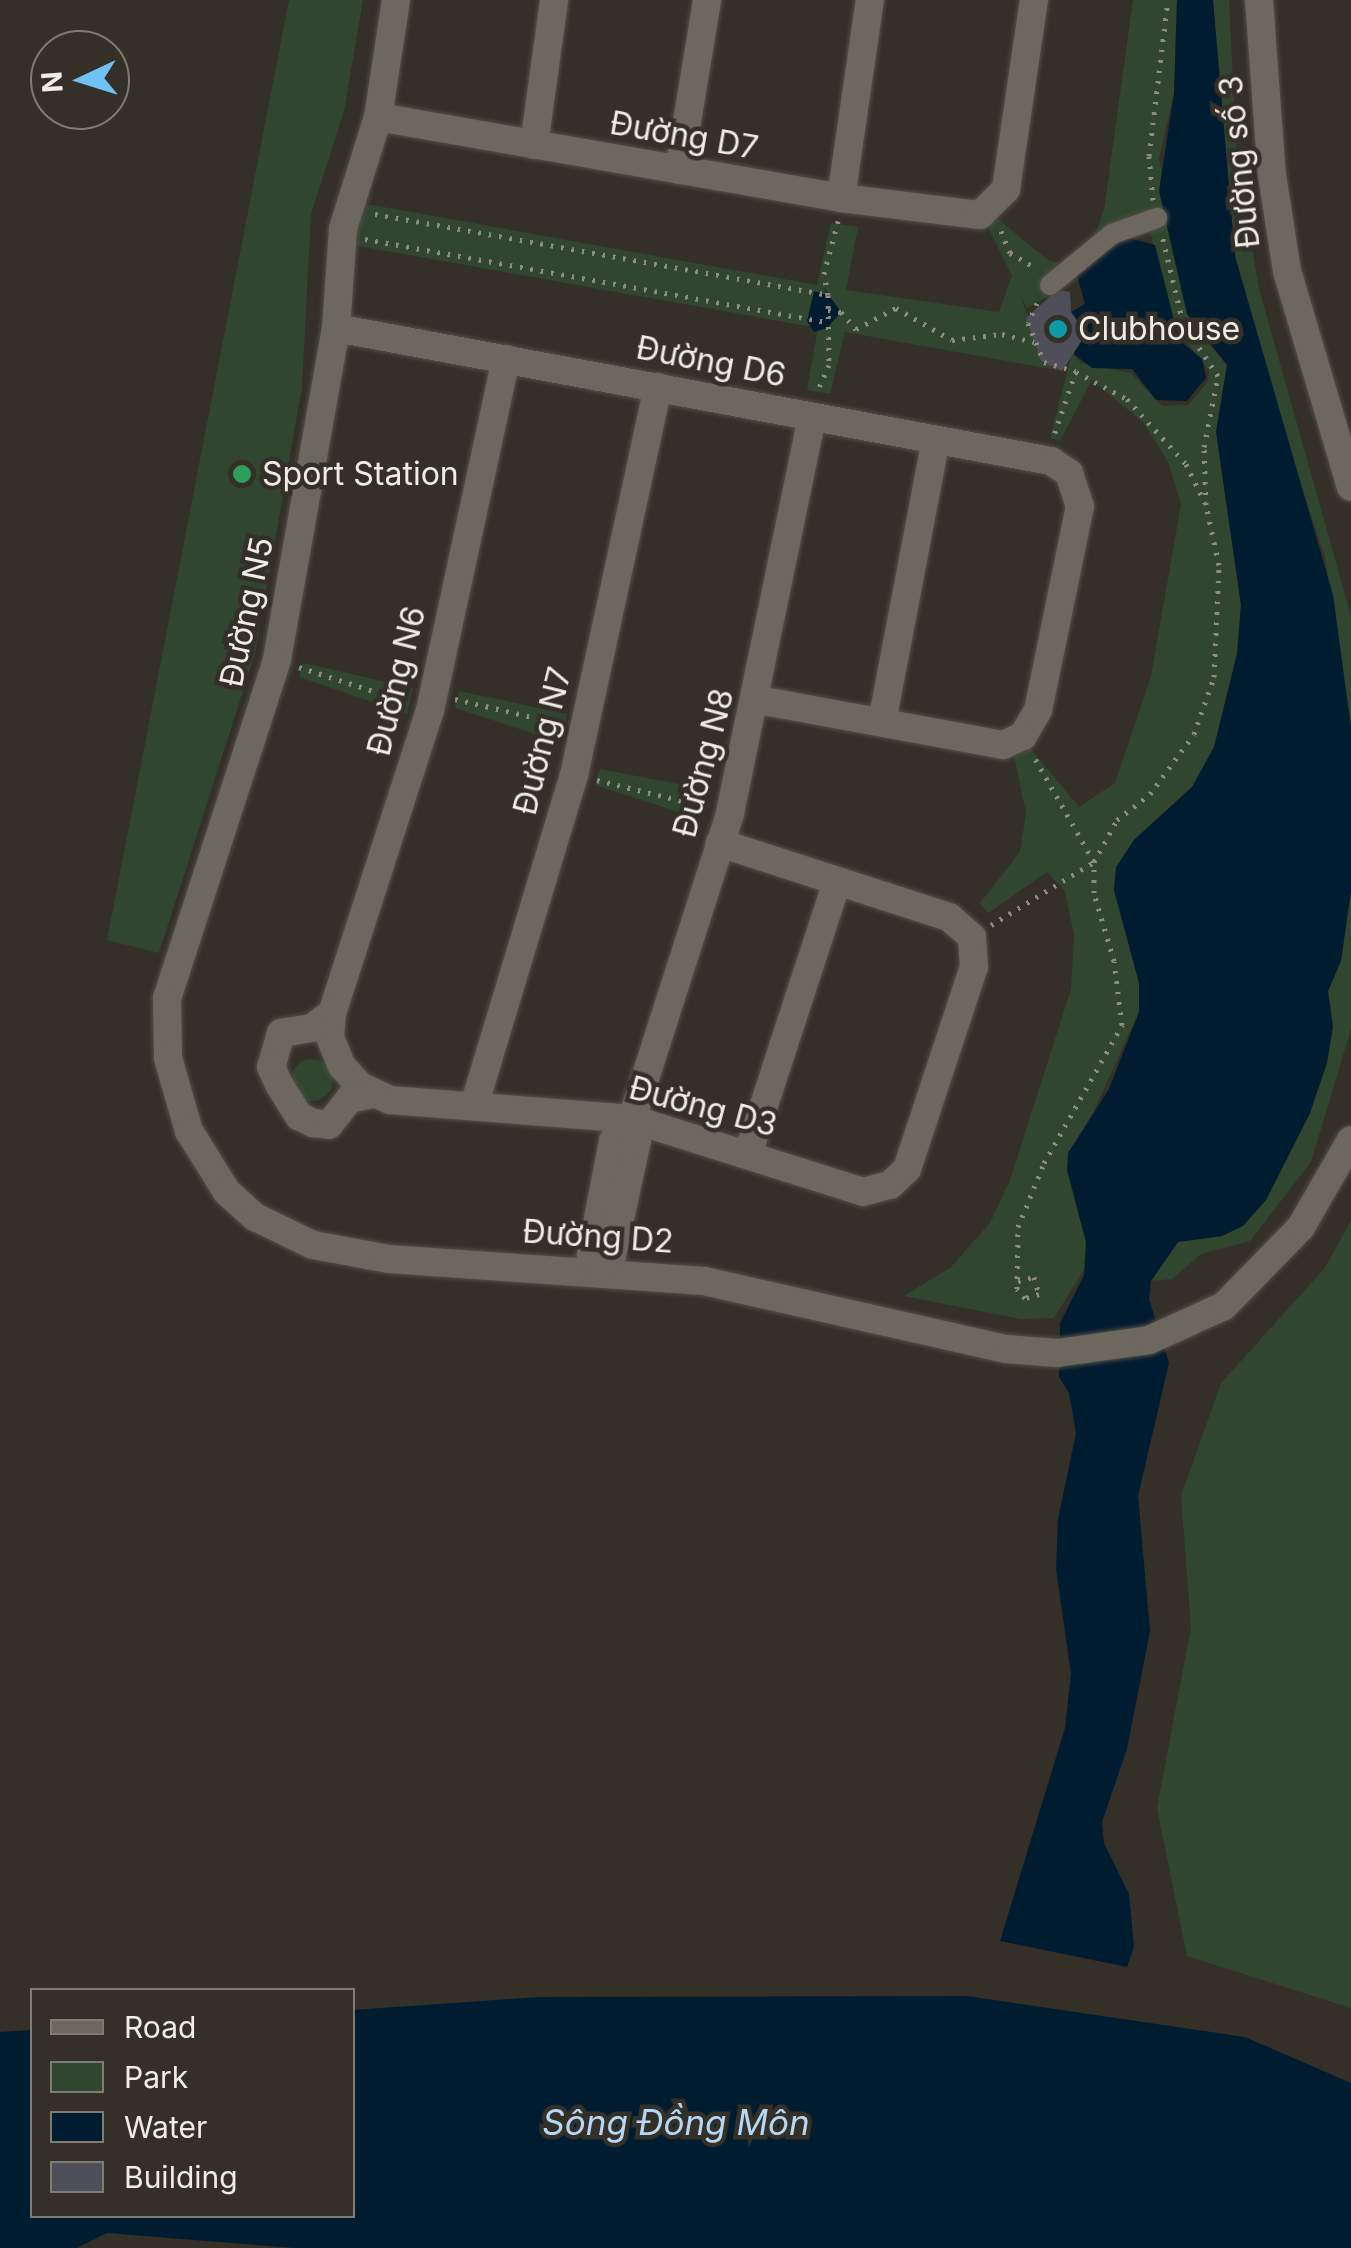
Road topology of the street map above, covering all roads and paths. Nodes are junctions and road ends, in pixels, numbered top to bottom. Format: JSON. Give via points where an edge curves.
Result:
{"nodes":[{"id":1,"x":396,"y":0,"type":"edge"},
{"id":2,"x":554,"y":0,"type":"edge"},
{"id":3,"x":707,"y":0,"type":"edge"},
{"id":4,"x":870,"y":0,"type":"edge"},
{"id":5,"x":1034,"y":0,"type":"edge"},
{"id":6,"x":1168,"y":0,"type":"edge"},
{"id":7,"x":1259,"y":0,"type":"edge"},
{"id":8,"x":378,"y":117,"type":"junction"},
{"id":9,"x":534,"y":145,"type":"junction"},
{"id":10,"x":679,"y":170,"type":"junction"},
{"id":11,"x":841,"y":198,"type":"junction"},
{"id":12,"x":980,"y":215,"type":"junction"},
{"id":13,"x":1158,"y":218,"type":"junction"},
{"id":14,"x":345,"y":222,"type":"junction"},
{"id":15,"x":1050,"y":285,"type":"junction"},
{"id":16,"x":828,"y":295,"type":"junction"},
{"id":17,"x":828,"y":310,"type":"junction"},
{"id":18,"x":827,"y":322,"type":"junction"},
{"id":19,"x":336,"y":328,"type":"junction"},
{"id":20,"x":1036,"y":343,"type":"junction"},
{"id":21,"x":506,"y":359,"type":"junction"},
{"id":22,"x":1076,"y":372,"type":"junction"},
{"id":23,"x":658,"y":387,"type":"junction"},
{"id":24,"x":812,"y":417,"type":"junction"},
{"id":25,"x":936,"y":440,"type":"junction"},
{"id":26,"x":1060,"y":467,"type":"junction"},
{"id":27,"x":1351,"y":487,"type":"edge"},
{"id":28,"x":1206,"y":505,"type":"junction"},
{"id":29,"x":277,"y":660,"type":"junction"},
{"id":30,"x":757,"y":700,"type":"junction"},
{"id":31,"x":432,"y":702,"type":"junction"},
{"id":32,"x":882,"y":722,"type":"junction"},
{"id":33,"x":584,"y":729,"type":"junction"},
{"id":34,"x":1023,"y":736,"type":"junction"},
{"id":35,"x":574,"y":775,"type":"junction"},
{"id":36,"x":730,"y":813,"type":"junction"},
{"id":37,"x":720,"y":843,"type":"junction"},
{"id":38,"x":1094,"y":862,"type":"junction"},
{"id":39,"x":836,"y":881,"type":"junction"},
{"id":40,"x":972,"y":936,"type":"junction"},
{"id":41,"x":332,"y":1013,"type":"junction"},
{"id":42,"x":372,"y":1094,"type":"junction"},
{"id":43,"x":474,"y":1106,"type":"junction"},
{"id":44,"x":632,"y":1119,"type":"junction"},
{"id":45,"x":1351,"y":1140,"type":"edge"},
{"id":46,"x":748,"y":1154,"type":"junction"},
{"id":47,"x":207,"y":1166,"type":"joint"},
{"id":48,"x":599,"y":1271,"type":"junction"},
{"id":49,"x":1018,"y":1281,"type":"junction"}],
"edges":[{"from":1,"to":8,"type":"street","name":"Đường N5"},
{"from":2,"to":9,"type":"street"},
{"from":3,"to":10,"type":"street"},
{"from":4,"to":11,"type":"street"},
{"from":5,"to":12,"type":"street","via":[[1006,188]]},
{"from":6,"to":13,"type":"path","via":[[1150,156]]},
{"from":7,"to":27,"type":"street","name":"Đường số 3","via":[[1272,175],[1287,271]]},
{"from":8,"to":9,"type":"street","name":"Đường D7"},
{"from":8,"to":14,"type":"street","name":"Đường N5"},
{"from":9,"to":10,"type":"street","name":"Đường D7"},
{"from":10,"to":11,"type":"street","name":"Đường D7"},
{"from":11,"to":12,"type":"street","name":"Đường D7"},
{"from":11,"to":16,"type":"path","via":[[824,274]]},
{"from":12,"to":15,"type":"path","via":[[1001,230],[1010,253]]},
{"from":13,"to":15,"type":"street","via":[[1112,234]]},
{"from":13,"to":28,"type":"path","via":[[1183,323],[1218,376],[1204,447]]},
{"from":14,"to":16,"type":"path"},
{"from":14,"to":18,"type":"path"},
{"from":14,"to":19,"type":"street","name":"Đường N5"},
{"from":15,"to":20,"type":"path","via":[[1030,311]]},
{"from":16,"to":17,"type":"path"},
{"from":17,"to":18,"type":"path"},
{"from":17,"to":20,"type":"path","via":[[840,312],[856,329],[896,308],[952,340],[1002,334]]},
{"from":18,"to":24,"type":"path","via":[[829,365]]},
{"from":19,"to":21,"type":"street","name":"Đường D6"},
{"from":19,"to":29,"type":"street","name":"Đường N5"},
{"from":20,"to":22,"type":"path","via":[[1044,362]]},
{"from":21,"to":23,"type":"street","name":"Đường D6"},
{"from":21,"to":31,"type":"street","name":"Đường N6"},
{"from":22,"to":26,"type":"path"},
{"from":22,"to":28,"type":"path","via":[[1127,399],[1186,464]]},
{"from":23,"to":24,"type":"street","name":"Đường D6"},
{"from":23,"to":33,"type":"street","name":"Đường N7"},
{"from":24,"to":25,"type":"street","name":"Đường D6"},
{"from":24,"to":30,"type":"street","name":"Đường N8"},
{"from":25,"to":26,"type":"street","name":"Đường D6"},
{"from":25,"to":32,"type":"street"},
{"from":26,"to":34,"type":"street","via":[[1080,506],[1038,710]]},
{"from":28,"to":38,"type":"path","via":[[1218,564],[1214,677],[1184,748],[1150,794],[1117,820]]},
{"from":29,"to":31,"type":"path"},
{"from":29,"to":47,"type":"street","name":"Đường N5","via":[[168,998],[175,1092]]},
{"from":30,"to":32,"type":"street"},
{"from":30,"to":36,"type":"street","name":"Đường N8"},
{"from":31,"to":33,"type":"path"},
{"from":31,"to":41,"type":"street","name":"Đường N6"},
{"from":32,"to":34,"type":"street","via":[[1003,745]]},
{"from":33,"to":35,"type":"street","name":"Đường N7"},
{"from":34,"to":38,"type":"path"},
{"from":35,"to":36,"type":"path"},
{"from":35,"to":43,"type":"street","name":"Đường N7"},
{"from":36,"to":37,"type":"street","name":"Đường N8"},
{"from":37,"to":39,"type":"street"},
{"from":37,"to":44,"type":"street","name":"Đường N8"},
{"from":38,"to":40,"type":"path"},
{"from":38,"to":49,"type":"path","via":[[1094,893],[1114,960],[1122,1025],[1034,1185],[1018,1227]]},
{"from":39,"to":40,"type":"street","via":[[950,917]]},
{"from":39,"to":46,"type":"street"},
{"from":40,"to":46,"type":"street","name":"Đường D3","via":[[974,967],[907,1169],[890,1185],[863,1192]]},
{"from":41,"to":42,"type":"street","name":"Đường N6","via":[[335,1053]]},
{"from":41,"to":42,"type":"street","via":[[312,1028],[281,1033],[271,1067],[280,1086],[312,1124],[329,1125],[348,1099]]},
{"from":42,"to":43,"type":"street","name":"Đường D3"},
{"from":43,"to":44,"type":"street","name":"Đường D3"},
{"from":44,"to":46,"type":"street","name":"Đường D3"},
{"from":44,"to":48,"type":"street","name":"Đường N8","via":[[613,1141],[591,1255]]},
{"from":45,"to":48,"type":"street","name":"Đường D2","via":[[1317,1205],[1264,1270],[1224,1306],[1178,1330],[1075,1352],[1006,1348],[785,1295]]},
{"from":47,"to":48,"type":"street","name":"Đường D2","via":[[255,1216],[312,1244],[389,1259]]},
{"from":49,"to":49,"type":"path","via":[[1025,1298],[1039,1294],[1034,1277]]}]}
